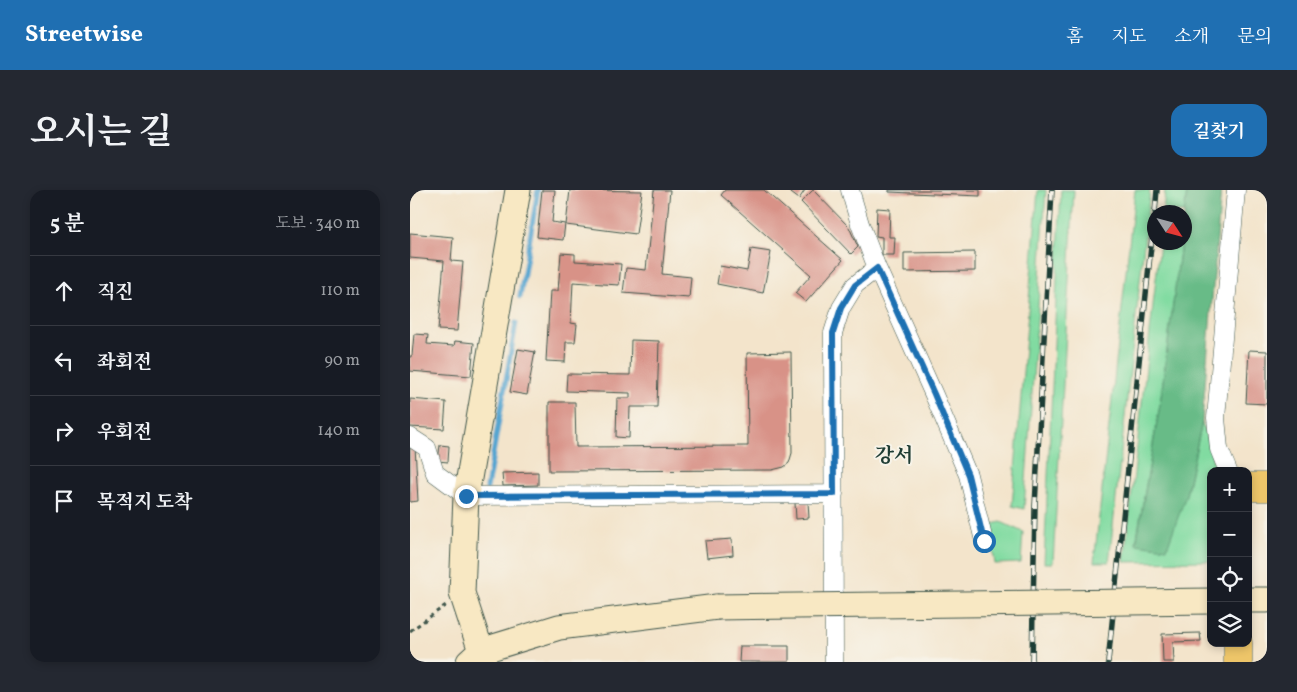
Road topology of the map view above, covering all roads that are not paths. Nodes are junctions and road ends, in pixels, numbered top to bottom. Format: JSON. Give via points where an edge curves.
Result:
{"nodes":[{"id":1,"x":518,"y":190,"type":"edge"},
{"id":2,"x":850,"y":190,"type":"edge"},
{"id":3,"x":1236,"y":190,"type":"edge"},
{"id":4,"x":877,"y":268,"type":"junction"},
{"id":5,"x":410,"y":437,"type":"edge"},
{"id":6,"x":1226,"y":467,"type":"edge"},
{"id":7,"x":1252,"y":487,"type":"edge"},
{"id":8,"x":1267,"y":487,"type":"edge"},
{"id":9,"x":834,"y":494,"type":"junction"},
{"id":10,"x":466,"y":496,"type":"junction"},
{"id":11,"x":984,"y":541,"type":"dead end"},
{"id":12,"x":1252,"y":600,"type":"edge"},
{"id":13,"x":1267,"y":600,"type":"edge"},
{"id":14,"x":1207,"y":601,"type":"edge"},
{"id":15,"x":1238,"y":647,"type":"edge"},
{"id":16,"x":477,"y":658,"type":"edge"},
{"id":17,"x":834,"y":662,"type":"edge"},
{"id":18,"x":1238,"y":662,"type":"edge"}],
"edges":[{"from":1,"to":10,"type":"main road"},
{"from":2,"to":4,"type":"street"},
{"from":3,"to":6,"type":"street","via":[[1216,418],[1219,449]]},
{"from":4,"to":9,"type":"street","via":[[855,285],[841,308],[833,333]]},
{"from":4,"to":11,"type":"street","via":[[968,475]]},
{"from":5,"to":10,"type":"street","via":[[427,448],[435,472]]},
{"from":7,"to":8,"type":"main road"},
{"from":9,"to":10,"type":"street"},
{"from":9,"to":17,"type":"street"},
{"from":10,"to":16,"type":"main road","via":[[462,593]]},
{"from":12,"to":13,"type":"main road"},
{"from":14,"to":16,"type":"main road","bridge":true,"via":[[717,607],[559,627]]},
{"from":15,"to":18,"type":"main road"}]}
